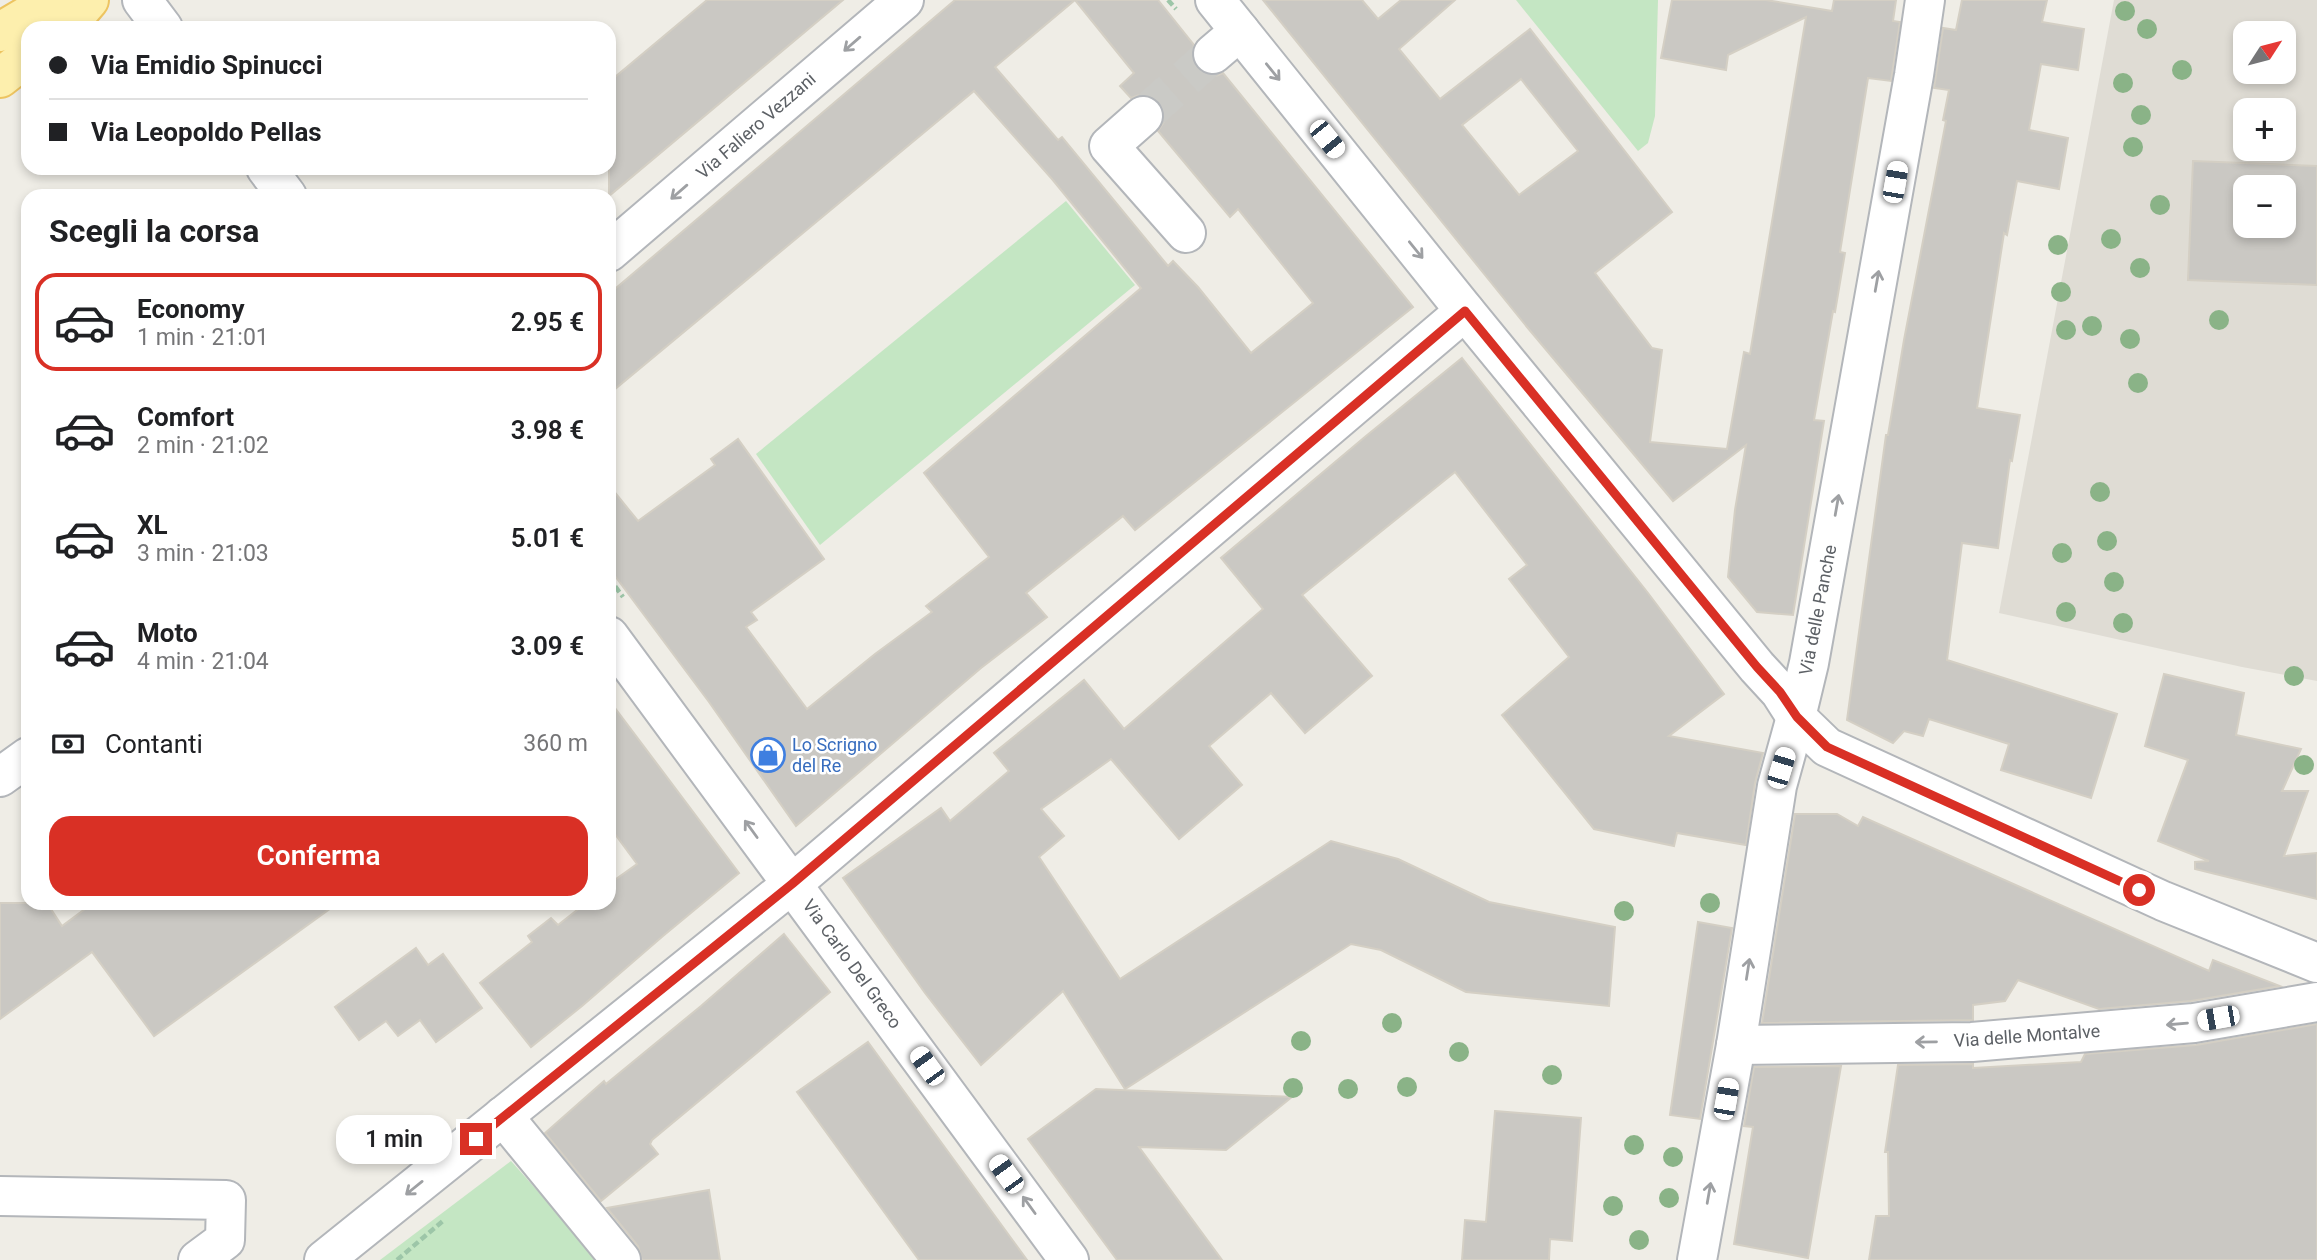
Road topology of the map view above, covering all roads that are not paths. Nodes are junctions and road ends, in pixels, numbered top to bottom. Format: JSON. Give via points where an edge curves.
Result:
{"nodes":[{"id":1,"x":54,"y":0,"type":"edge"},
{"id":2,"x":89,"y":0,"type":"edge"},
{"id":3,"x":142,"y":0,"type":"edge"},
{"id":4,"x":904,"y":0,"type":"edge"},
{"id":5,"x":1215,"y":0,"type":"edge"},
{"id":6,"x":1925,"y":0,"type":"edge"},
{"id":7,"x":71,"y":21,"type":"edge"},
{"id":8,"x":158,"y":21,"type":"edge"},
{"id":9,"x":0,"y":32,"type":"edge"},
{"id":10,"x":21,"y":62,"type":"edge"},
{"id":11,"x":0,"y":78,"type":"edge"},
{"id":12,"x":1143,"y":117,"type":"tunnel mouth"},
{"id":13,"x":1186,"y":233,"type":"dead end"},
{"id":14,"x":616,"y":246,"type":"edge"},
{"id":15,"x":1465,"y":311,"type":"junction"},
{"id":16,"x":616,"y":645,"type":"edge"},
{"id":17,"x":1797,"y":717,"type":"junction"},
{"id":18,"x":21,"y":762,"type":"edge"},
{"id":19,"x":0,"y":777,"type":"edge"},
{"id":20,"x":792,"y":884,"type":"junction"},
{"id":21,"x":2317,"y":962,"type":"edge"},
{"id":22,"x":2317,"y":1002,"type":"edge"},
{"id":23,"x":1736,"y":1045,"type":"junction"},
{"id":24,"x":503,"y":1116,"type":"junction"},
{"id":25,"x":0,"y":1196,"type":"edge"},
{"id":26,"x":198,"y":1260,"type":"edge"},
{"id":27,"x":324,"y":1260,"type":"edge"},
{"id":28,"x":621,"y":1260,"type":"edge"},
{"id":29,"x":1069,"y":1260,"type":"edge"},
{"id":30,"x":1697,"y":1260,"type":"edge"}],
"edges":[{"from":1,"to":9,"type":"main road"},
{"from":2,"to":7,"type":"main road"},
{"from":3,"to":8,"type":"street"},
{"from":4,"to":14,"type":"street","name":"Via Faliero Vezzani","one_way":true},
{"from":5,"to":15,"type":"street","one_way":true,"via":[[1226,43]]},
{"from":17,"to":6,"type":"street","name":"Via delle Panche","one_way":true},
{"from":10,"to":11,"type":"main road"},
{"from":12,"to":13,"type":"street","via":[[1109,146]]},
{"from":15,"to":17,"type":"street"},
{"from":15,"to":20,"type":"street"},
{"from":20,"to":16,"type":"street","name":"Via Carlo Del Greco","one_way":true},
{"from":17,"to":21,"type":"street","via":[[1827,747],[2163,901]]},
{"from":23,"to":17,"type":"street","name":"Via delle Panche","one_way":true,"via":[[1777,786]]},
{"from":18,"to":19,"type":"street"},
{"from":20,"to":24,"type":"street"},
{"from":29,"to":20,"type":"street","name":"Via Carlo Del Greco","one_way":true},
{"from":22,"to":23,"type":"street","name":"Via delle Montalve","one_way":true,"via":[[2194,1023],[1972,1042]]},
{"from":30,"to":23,"type":"street","name":"Via delle Panche","one_way":true},
{"from":24,"to":27,"type":"street","one_way":true},
{"from":24,"to":28,"type":"street"},
{"from":25,"to":26,"type":"street","via":[[226,1200],[225,1240]]}]}
